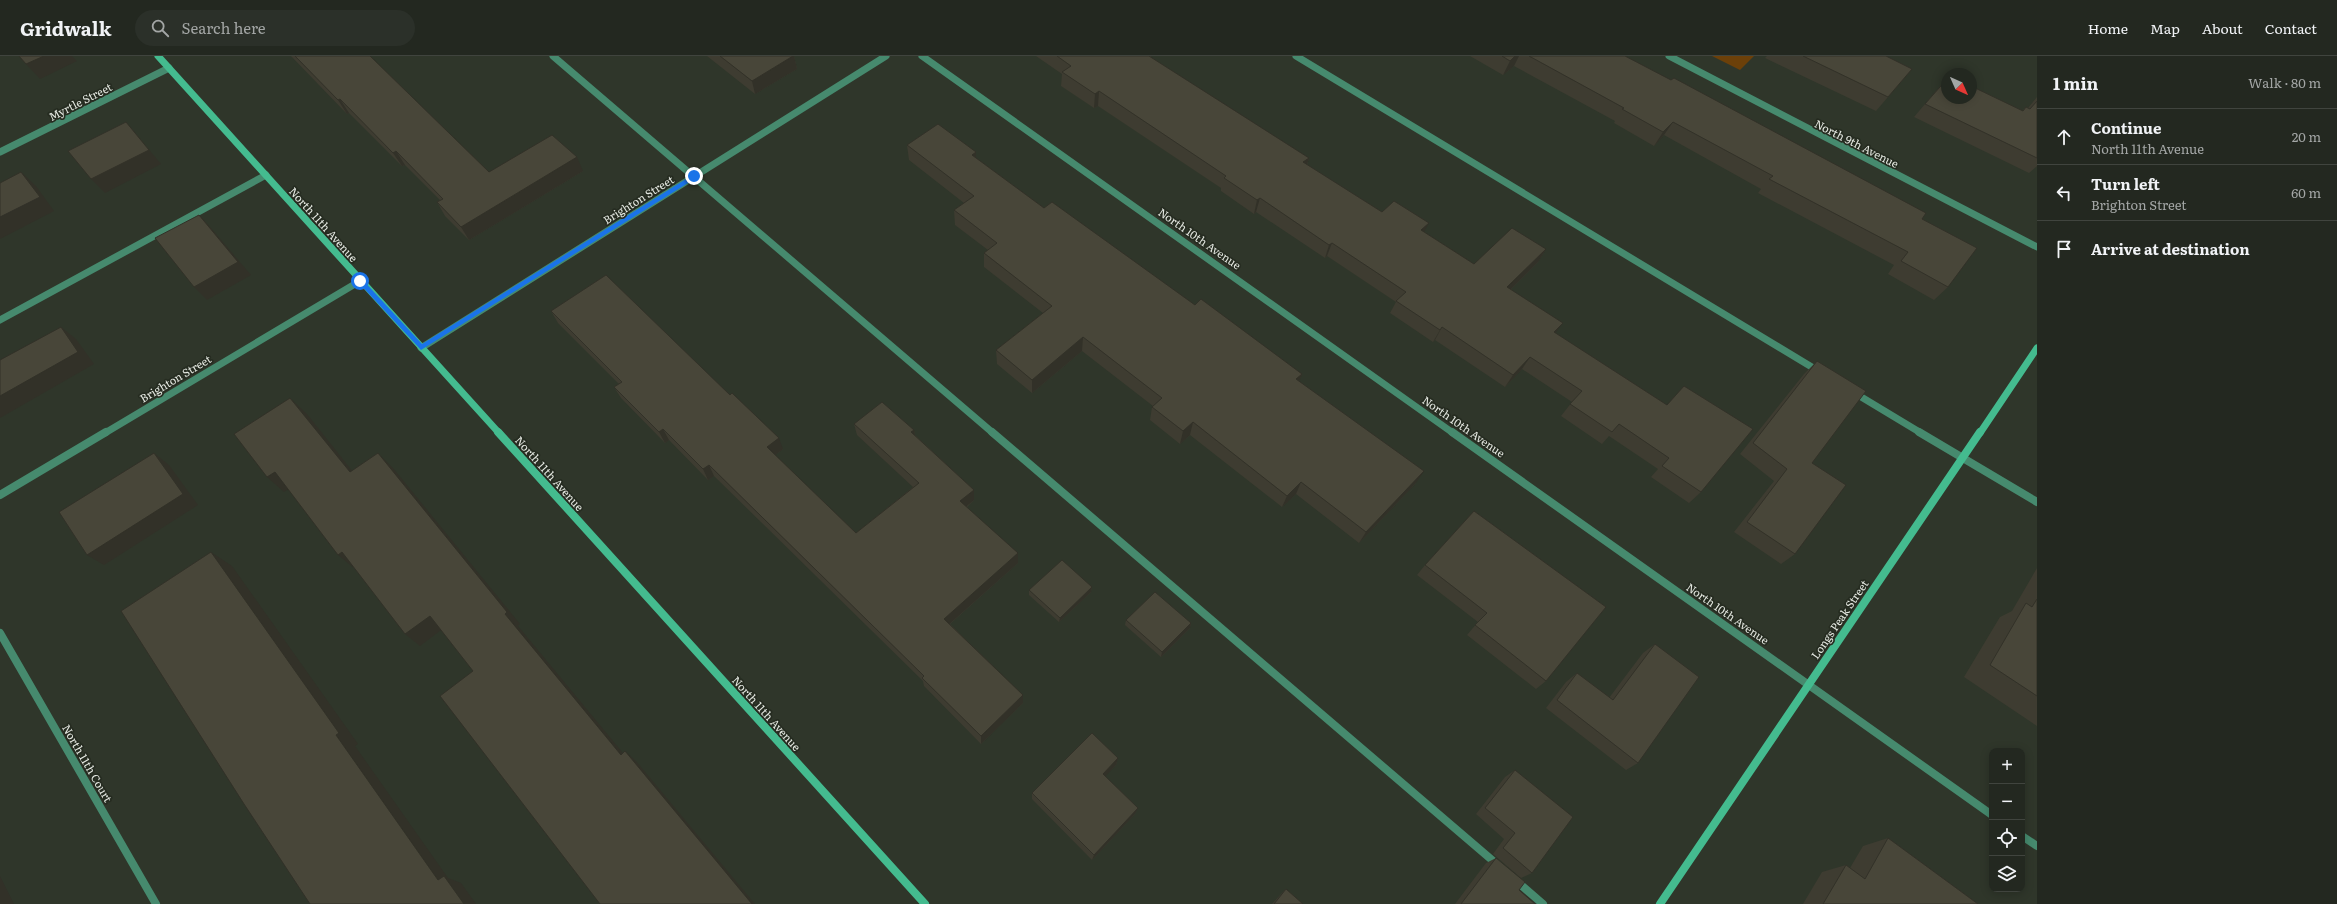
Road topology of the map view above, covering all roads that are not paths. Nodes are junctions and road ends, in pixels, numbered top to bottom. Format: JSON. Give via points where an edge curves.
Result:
{"nodes":[{"id":1,"x":158,"y":56,"type":"edge"},
{"id":2,"x":554,"y":56,"type":"edge"},
{"id":3,"x":886,"y":56,"type":"edge"},
{"id":4,"x":922,"y":56,"type":"edge"},
{"id":5,"x":1296,"y":56,"type":"edge"},
{"id":6,"x":1669,"y":56,"type":"edge"},
{"id":7,"x":169,"y":68,"type":"junction"},
{"id":8,"x":0,"y":152,"type":"edge"},
{"id":9,"x":266,"y":175,"type":"junction"},
{"id":10,"x":694,"y":176,"type":"junction"},
{"id":11,"x":2037,"y":247,"type":"edge"},
{"id":12,"x":360,"y":281,"type":"junction"},
{"id":13,"x":0,"y":320,"type":"edge"},
{"id":14,"x":421,"y":348,"type":"junction"},
{"id":15,"x":2037,"y":348,"type":"edge"},
{"id":16,"x":1826,"y":376,"type":"edge"},
{"id":17,"x":1846,"y":388,"type":"edge"},
{"id":18,"x":1962,"y":458,"type":"junction"},
{"id":19,"x":0,"y":495,"type":"edge"},
{"id":20,"x":2037,"y":502,"type":"edge"},
{"id":21,"x":0,"y":633,"type":"edge"},
{"id":22,"x":1808,"y":685,"type":"junction"},
{"id":23,"x":1989,"y":813,"type":"edge"},
{"id":24,"x":2025,"y":838,"type":"edge"},
{"id":25,"x":2037,"y":846,"type":"edge"},
{"id":26,"x":156,"y":904,"type":"edge"},
{"id":27,"x":925,"y":904,"type":"edge"},
{"id":28,"x":1543,"y":904,"type":"edge"},
{"id":29,"x":1660,"y":904,"type":"edge"}],
"edges":[{"from":1,"to":7,"type":"street","name":"North 11th Avenue"},
{"from":2,"to":10,"type":"street"},
{"from":3,"to":10,"type":"street","name":"Brighton Street"},
{"from":4,"to":22,"type":"street","name":"North 10th Avenue"},
{"from":5,"to":16,"type":"street"},
{"from":6,"to":11,"type":"street","name":"North 9th Avenue"},
{"from":7,"to":8,"type":"street","name":"Myrtle Street"},
{"from":7,"to":9,"type":"street","name":"North 11th Avenue"},
{"from":9,"to":12,"type":"street","name":"North 11th Avenue"},
{"from":9,"to":13,"type":"street"},
{"from":10,"to":14,"type":"street","name":"Brighton Street"},
{"from":10,"to":28,"type":"street"},
{"from":12,"to":14,"type":"street","name":"North 11th Avenue"},
{"from":12,"to":19,"type":"street","name":"Brighton Street"},
{"from":14,"to":27,"type":"street","name":"North 11th Avenue"},
{"from":15,"to":18,"type":"street","name":"Longs Peak Street"},
{"from":17,"to":18,"type":"street"},
{"from":18,"to":20,"type":"street"},
{"from":18,"to":22,"type":"street","name":"Longs Peak Street"},
{"from":21,"to":26,"type":"street","name":"North 11th Court"},
{"from":22,"to":23,"type":"street","name":"North 10th Avenue"},
{"from":22,"to":29,"type":"street","name":"Longs Peak Street"},
{"from":24,"to":25,"type":"street"}]}
